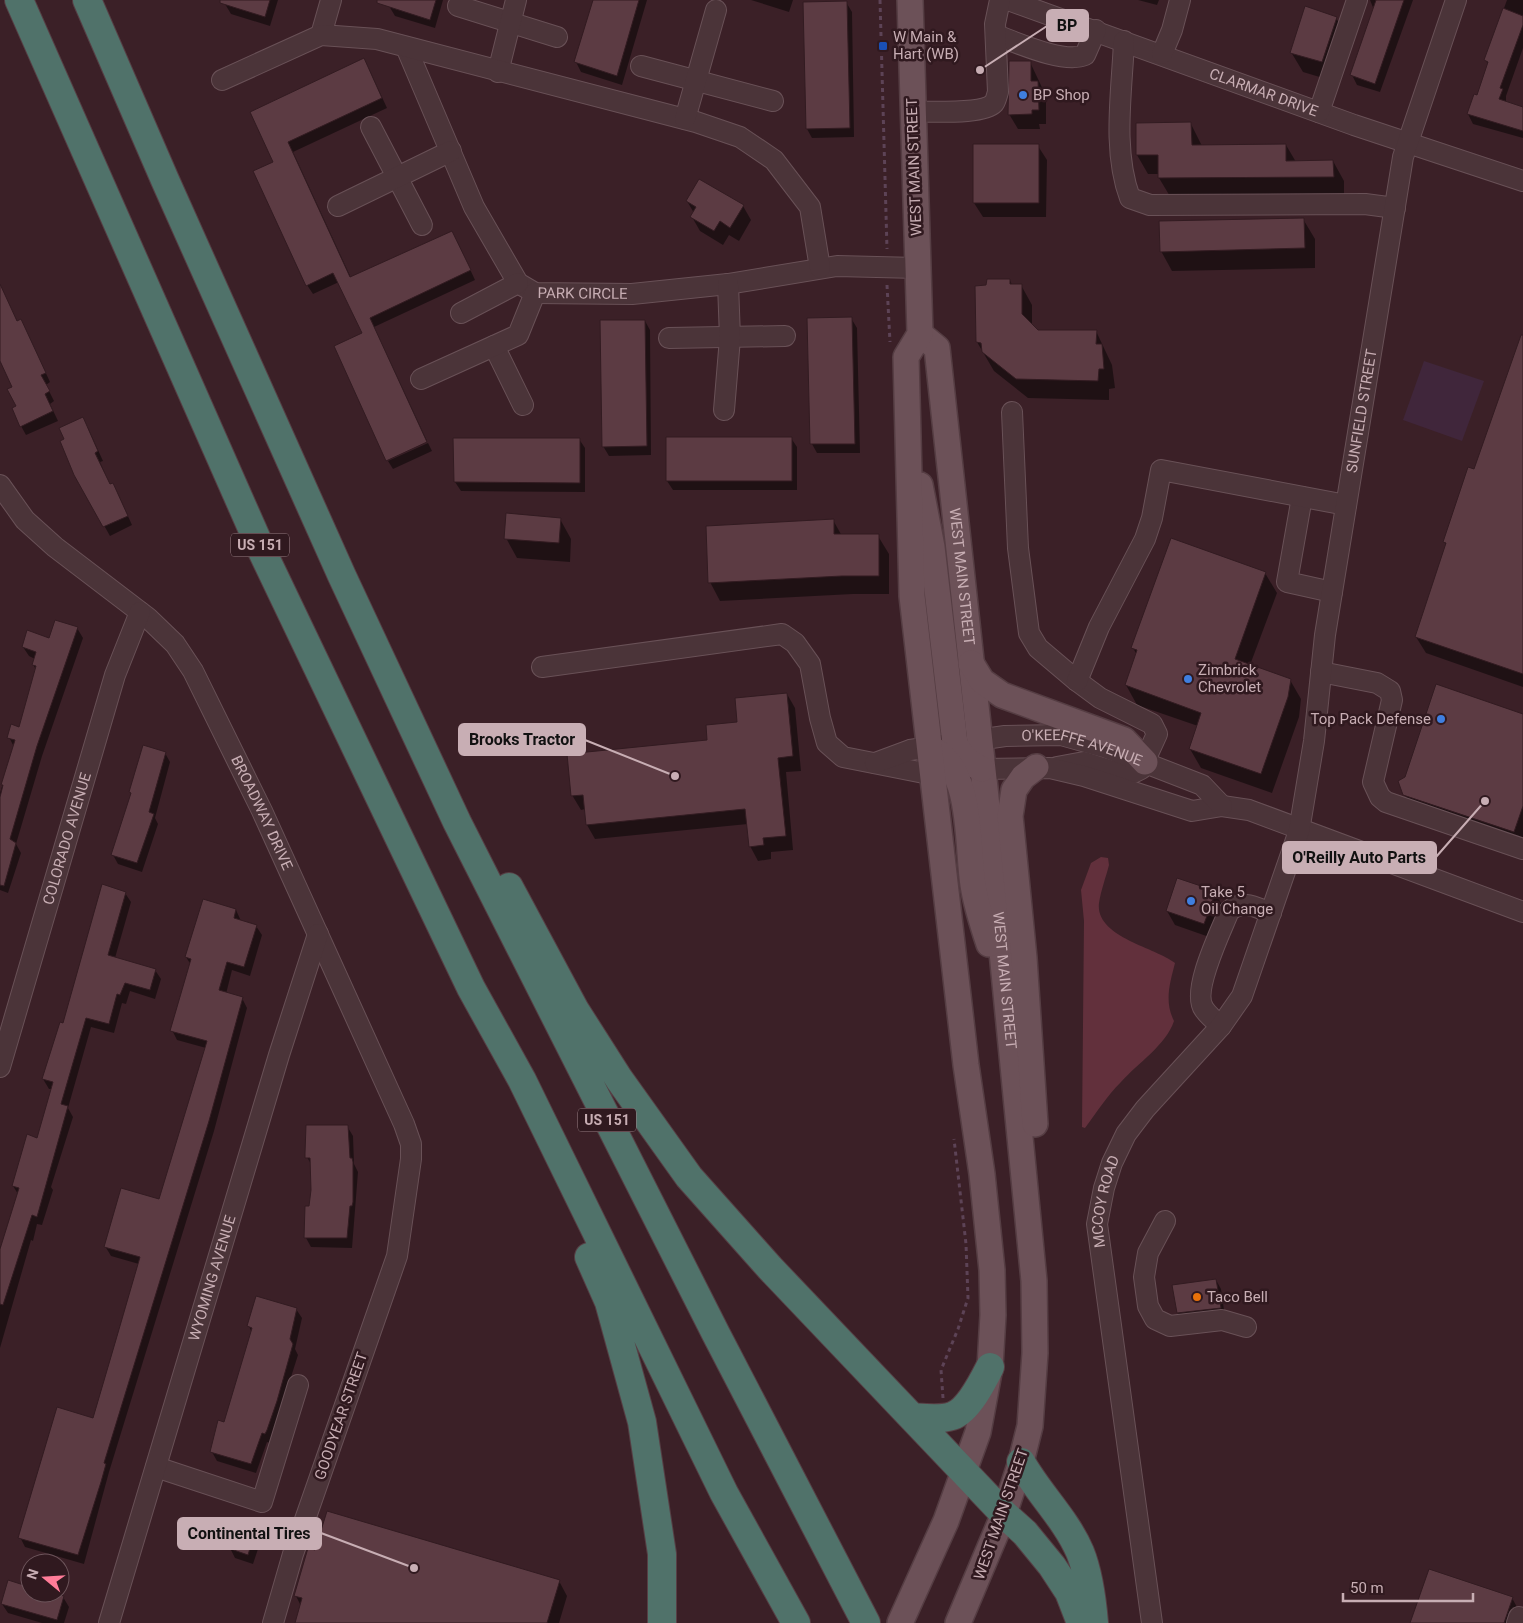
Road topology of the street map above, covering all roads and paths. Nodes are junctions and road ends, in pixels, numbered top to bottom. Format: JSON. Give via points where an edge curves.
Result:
{"nodes":[{"id":1,"x":19,"y":0,"type":"edge"},
{"id":2,"x":87,"y":0,"type":"edge"},
{"id":3,"x":331,"y":0,"type":"edge"},
{"id":4,"x":516,"y":0,"type":"edge"},
{"id":5,"x":910,"y":0,"type":"edge"},
{"id":6,"x":1000,"y":0,"type":"edge"},
{"id":7,"x":1008,"y":0,"type":"edge"},
{"id":8,"x":1180,"y":0,"type":"edge"},
{"id":9,"x":1357,"y":0,"type":"edge"},
{"id":10,"x":1456,"y":0,"type":"edge"},
{"id":11,"x":1030,"y":4,"type":"edge"},
{"id":12,"x":458,"y":6,"type":"dead end"},
{"id":13,"x":716,"y":10,"type":"dead end"},
{"id":14,"x":509,"y":22,"type":"junction"},
{"id":15,"x":1096,"y":30,"type":"junction"},
{"id":16,"x":321,"y":35,"type":"junction"},
{"id":17,"x":996,"y":35,"type":"junction"},
{"id":18,"x":557,"y":37,"type":"dead end"},
{"id":19,"x":1124,"y":41,"type":"junction"},
{"id":20,"x":406,"y":47,"type":"junction"},
{"id":21,"x":1162,"y":54,"type":"junction"},
{"id":22,"x":641,"y":66,"type":"dead end"},
{"id":23,"x":498,"y":72,"type":"junction"},
{"id":24,"x":222,"y":80,"type":"dead end"},
{"id":25,"x":696,"y":82,"type":"junction"},
{"id":26,"x":773,"y":101,"type":"dead end"},
{"id":27,"x":912,"y":112,"type":"junction"},
{"id":28,"x":1319,"y":112,"type":"junction"},
{"id":29,"x":685,"y":119,"type":"junction"},
{"id":30,"x":372,"y":126,"type":"dead end"},
{"id":31,"x":1408,"y":143,"type":"junction"},
{"id":32,"x":451,"y":151,"type":"junction"},
{"id":33,"x":397,"y":177,"type":"junction"},
{"id":34,"x":1523,"y":181,"type":"edge"},
{"id":35,"x":338,"y":206,"type":"dead end"},
{"id":36,"x":1395,"y":208,"type":"junction"},
{"id":37,"x":422,"y":225,"type":"dead end"},
{"id":38,"x":820,"y":268,"type":"junction"},
{"id":39,"x":918,"y":268,"type":"junction"},
{"id":40,"x":518,"y":283,"type":"junction"},
{"id":41,"x":728,"y":284,"type":"junction"},
{"id":42,"x":535,"y":294,"type":"junction"},
{"id":43,"x":460,"y":313,"type":"dead end"},
{"id":44,"x":920,"y":334,"type":"junction"},
{"id":45,"x":785,"y":336,"type":"dead end"},
{"id":46,"x":669,"y":338,"type":"dead end"},
{"id":47,"x":730,"y":338,"type":"junction"},
{"id":48,"x":494,"y":346,"type":"junction"},
{"id":49,"x":421,"y":379,"type":"dead end"},
{"id":50,"x":523,"y":405,"type":"dead end"},
{"id":51,"x":724,"y":410,"type":"dead end"},
{"id":52,"x":1012,"y":412,"type":"dead end"},
{"id":53,"x":910,"y":431,"type":"junction"},
{"id":54,"x":0,"y":485,"type":"edge"},
{"id":55,"x":1302,"y":497,"type":"junction"},
{"id":56,"x":1346,"y":505,"type":"junction"},
{"id":57,"x":1332,"y":592,"type":"junction"},
{"id":58,"x":140,"y":612,"type":"junction"},
{"id":59,"x":374,"y":643,"type":"junction"},
{"id":60,"x":971,"y":663,"type":"junction"},
{"id":61,"x":542,"y":667,"type":"dead end"},
{"id":62,"x":1321,"y":672,"type":"junction"},
{"id":63,"x":1077,"y":681,"type":"junction"},
{"id":64,"x":967,"y":741,"type":"junction"},
{"id":65,"x":930,"y":747,"type":"junction"},
{"id":66,"x":1145,"y":762,"type":"junction"},
{"id":67,"x":875,"y":763,"type":"junction"},
{"id":68,"x":1043,"y":768,"type":"junction"},
{"id":69,"x":982,"y":769,"type":"junction"},
{"id":70,"x":944,"y":774,"type":"junction"},
{"id":71,"x":1222,"y":806,"type":"junction"},
{"id":72,"x":1299,"y":831,"type":"junction"},
{"id":73,"x":1523,"y":849,"type":"edge"},
{"id":74,"x":1523,"y":912,"type":"edge"},
{"id":75,"x":1271,"y":913,"type":"junction"},
{"id":76,"x":318,"y":934,"type":"junction"},
{"id":77,"x":1004,"y":986,"type":"junction"},
{"id":78,"x":1221,"y":1026,"type":"junction"},
{"id":79,"x":0,"y":1067,"type":"edge"},
{"id":80,"x":522,"y":1080,"type":"junction"},
{"id":81,"x":405,"y":1207,"type":"joint"},
{"id":82,"x":1027,"y":1213,"type":"junction"},
{"id":83,"x":1165,"y":1221,"type":"dead end"},
{"id":84,"x":1246,"y":1328,"type":"dead end"},
{"id":85,"x":990,"y":1367,"type":"junction"},
{"id":86,"x":298,"y":1384,"type":"dead end"},
{"id":87,"x":913,"y":1417,"type":"junction"},
{"id":88,"x":1020,"y":1462,"type":"junction"},
{"id":89,"x":156,"y":1467,"type":"junction"},
{"id":90,"x":964,"y":1472,"type":"junction"},
{"id":91,"x":1004,"y":1514,"type":"junction"},
{"id":92,"x":109,"y":1623,"type":"edge"},
{"id":93,"x":273,"y":1623,"type":"edge"},
{"id":94,"x":662,"y":1623,"type":"edge"},
{"id":95,"x":796,"y":1623,"type":"edge"},
{"id":96,"x":866,"y":1623,"type":"edge"},
{"id":97,"x":900,"y":1623,"type":"edge"},
{"id":98,"x":958,"y":1623,"type":"edge"},
{"id":99,"x":1081,"y":1623,"type":"edge"},
{"id":100,"x":1094,"y":1623,"type":"edge"},
{"id":101,"x":1152,"y":1623,"type":"edge"}],
"edges":[{"from":1,"to":80,"type":"highway","number":"US 151","via":[[262,551],[471,988]]},
{"from":2,"to":59,"type":"highway","number":"US 151","via":[[169,190]]},
{"from":3,"to":16,"type":"street"},
{"from":4,"to":14,"type":"street"},
{"from":5,"to":27,"type":"main road","name":"WEST MAIN STREET"},
{"from":6,"to":17,"type":"street"},
{"from":7,"to":11,"type":"street","name":"CLARMAR DRIVE"},
{"from":8,"to":21,"type":"street"},
{"from":9,"to":28,"type":"street"},
{"from":10,"to":31,"type":"street","name":"SUNFIELD STREET"},
{"from":11,"to":15,"type":"street","name":"CLARMAR DRIVE"},
{"from":12,"to":14,"type":"street"},
{"from":13,"to":25,"type":"street"},
{"from":14,"to":18,"type":"street"},
{"from":14,"to":23,"type":"street"},
{"from":15,"to":17,"type":"street","via":[[1085,55],[1077,58],[1065,58]]},
{"from":15,"to":19,"type":"street","name":"CLARMAR DRIVE"},
{"from":16,"to":20,"type":"street","via":[[378,39]]},
{"from":16,"to":24,"type":"street"},
{"from":17,"to":27,"type":"street","via":[[998,92],[995,102],[975,111]]},
{"from":19,"to":21,"type":"street","name":"CLARMAR DRIVE"},
{"from":19,"to":36,"type":"street","via":[[1121,133],[1124,182],[1130,198],[1150,205],[1365,204]]},
{"from":20,"to":23,"type":"street"},
{"from":20,"to":32,"type":"street","name":"PARK CIRCLE"},
{"from":21,"to":28,"type":"street","name":"CLARMAR DRIVE"},
{"from":22,"to":25,"type":"street"},
{"from":23,"to":29,"type":"street"},
{"from":25,"to":26,"type":"street"},
{"from":25,"to":29,"type":"street"},
{"from":27,"to":39,"type":"main road","name":"WEST MAIN STREET"},
{"from":28,"to":31,"type":"street","name":"CLARMAR DRIVE"},
{"from":29,"to":38,"type":"street","via":[[740,137],[774,160],[810,207]]},
{"from":30,"to":33,"type":"street"},
{"from":31,"to":34,"type":"street","name":"CLARMAR DRIVE"},
{"from":31,"to":36,"type":"street","name":"SUNFIELD STREET"},
{"from":32,"to":33,"type":"street"},
{"from":32,"to":40,"type":"street","name":"PARK CIRCLE","via":[[474,207]]},
{"from":33,"to":35,"type":"street"},
{"from":33,"to":37,"type":"street"},
{"from":36,"to":56,"type":"street","name":"SUNFIELD STREET"},
{"from":38,"to":39,"type":"street","name":"PARK CIRCLE"},
{"from":38,"to":41,"type":"street","name":"PARK CIRCLE"},
{"from":39,"to":44,"type":"main road","name":"WEST MAIN STREET"},
{"from":40,"to":42,"type":"street","name":"PARK CIRCLE"},
{"from":40,"to":43,"type":"street"},
{"from":41,"to":42,"type":"street","name":"PARK CIRCLE","via":[[632,294]]},
{"from":41,"to":47,"type":"street"},
{"from":42,"to":48,"type":"street","via":[[518,335]]},
{"from":44,"to":53,"type":"main road","via":[[906,357]]},
{"from":44,"to":60,"type":"main road","name":"WEST MAIN STREET","via":[[937,348]]},
{"from":45,"to":47,"type":"street"},
{"from":46,"to":47,"type":"street"},
{"from":47,"to":51,"type":"street"},
{"from":48,"to":49,"type":"street"},
{"from":48,"to":50,"type":"street"},
{"from":52,"to":63,"type":"street","via":[[1018,548],[1029,632],[1038,648]]},
{"from":53,"to":64,"type":"main road"},
{"from":53,"to":65,"type":"main road","via":[[912,596]]},
{"from":54,"to":58,"type":"street","name":"BROADWAY DRIVE","via":[[25,520]]},
{"from":55,"to":56,"type":"street"},
{"from":55,"to":57,"type":"street","via":[[1287,582]]},
{"from":55,"to":63,"type":"street","via":[[1161,470],[1145,539],[1099,627]]},
{"from":56,"to":57,"type":"street","name":"SUNFIELD STREET"},
{"from":57,"to":62,"type":"street","name":"SUNFIELD STREET"},
{"from":58,"to":76,"type":"street","name":"BROADWAY DRIVE","via":[[174,644],[193,671]]},
{"from":58,"to":79,"type":"street","name":"COLORADO AVENUE","via":[[115,676]]},
{"from":59,"to":87,"type":"highway","via":[[538,937],[575,1010],[619,1079],[689,1178]]},
{"from":59,"to":96,"type":"highway","number":"US 151","via":[[526,959]]},
{"from":60,"to":64,"type":"main road","name":"WEST MAIN STREET"},
{"from":60,"to":66,"type":"main road","via":[[982,680],[1002,695],[1124,740]]},
{"from":61,"to":67,"type":"street","name":"O'KEEFFE AVENUE","via":[[782,634],[795,644],[810,664],[827,743],[843,757]]},
{"from":62,"to":72,"type":"street","name":"SUNFIELD STREET","via":[[1314,741]]},
{"from":62,"to":73,"type":"street","via":[[1377,684],[1390,691],[1392,700],[1372,782],[1380,797],[1386,802]]},
{"from":63,"to":66,"type":"street","via":[[1100,698],[1152,724],[1157,734]]},
{"from":64,"to":65,"type":"street","name":"O'KEEFFE AVENUE"},
{"from":64,"to":66,"type":"street","name":"O'KEEFFE AVENUE","via":[[1005,736],[1061,735]]},
{"from":64,"to":69,"type":"main road","name":"WEST MAIN STREET"},
{"from":65,"to":67,"type":"street","name":"O'KEEFFE AVENUE","via":[[910,750]]},
{"from":65,"to":70,"type":"main road"},
{"from":66,"to":68,"type":"street","via":[[1133,773],[1084,762]]},
{"from":66,"to":71,"type":"street","name":"O'KEEFFE AVENUE","via":[[1202,785]]},
{"from":67,"to":70,"type":"street","name":"O'KEEFFE AVENUE"},
{"from":68,"to":69,"type":"street","name":"O'KEEFFE AVENUE"},
{"from":68,"to":71,"type":"street","name":"O'KEEFFE AVENUE","via":[[1084,776],[1192,811]]},
{"from":68,"to":82,"type":"main road","via":[[1023,777],[1014,790],[1010,816],[1024,958],[1038,1170]]},
{"from":69,"to":70,"type":"street","name":"O'KEEFFE AVENUE"},
{"from":69,"to":77,"type":"main road","name":"WEST MAIN STREET"},
{"from":70,"to":77,"type":"main road","via":[[966,808],[974,886]]},
{"from":70,"to":85,"type":"main road","via":[[945,884],[992,1270]]},
{"from":71,"to":72,"type":"street","name":"O'KEEFFE AVENUE","via":[[1249,810]]},
{"from":72,"to":74,"type":"street","name":"O'KEEFFE AVENUE"},
{"from":72,"to":75,"type":"street","name":"MCCOY ROAD"},
{"from":75,"to":78,"type":"street","name":"MCCOY ROAD","via":[[1242,996]]},
{"from":75,"to":78,"type":"street","via":[[1244,903],[1229,911],[1200,995],[1203,1008]]},
{"from":76,"to":81,"type":"street","name":"BROADWAY DRIVE","via":[[404,1124],[410,1144]]},
{"from":76,"to":89,"type":"street","name":"WYOMING AVENUE"},
{"from":77,"to":82,"type":"main road","name":"WEST MAIN STREET"},
{"from":78,"to":101,"type":"street","name":"MCCOY ROAD","via":[[1145,1108],[1126,1134],[1109,1171],[1098,1224]]},
{"from":80,"to":94,"type":"highway","via":[[558,1183],[608,1302],[642,1422],[662,1554]]},
{"from":80,"to":95,"type":"highway","number":"US 151","via":[[724,1493]]},
{"from":81,"to":93,"type":"street","name":"GOODYEAR STREET","via":[[397,1256],[293,1554]]},
{"from":82,"to":88,"type":"main road","name":"WEST MAIN STREET","via":[[1034,1281],[1035,1353],[1030,1426]]},
{"from":83,"to":84,"type":"street","via":[[1148,1253],[1144,1277],[1148,1306],[1155,1319],[1170,1326],[1222,1320]]},
{"from":85,"to":87,"type":"highway","via":[[976,1394],[954,1416]]},
{"from":85,"to":90,"type":"main road","via":[[978,1432]]},
{"from":86,"to":89,"type":"street","via":[[262,1502]]},
{"from":87,"to":90,"type":"highway"},
{"from":88,"to":91,"type":"main road","name":"WEST MAIN STREET"},
{"from":88,"to":100,"type":"highway","via":[[1080,1552]]},
{"from":89,"to":92,"type":"street","name":"WYOMING AVENUE"},
{"from":90,"to":91,"type":"highway"},
{"from":90,"to":97,"type":"main road","via":[[946,1521]]},
{"from":91,"to":98,"type":"main road","name":"WEST MAIN STREET"},
{"from":91,"to":99,"type":"highway","via":[[1025,1533],[1052,1566]]}]}
